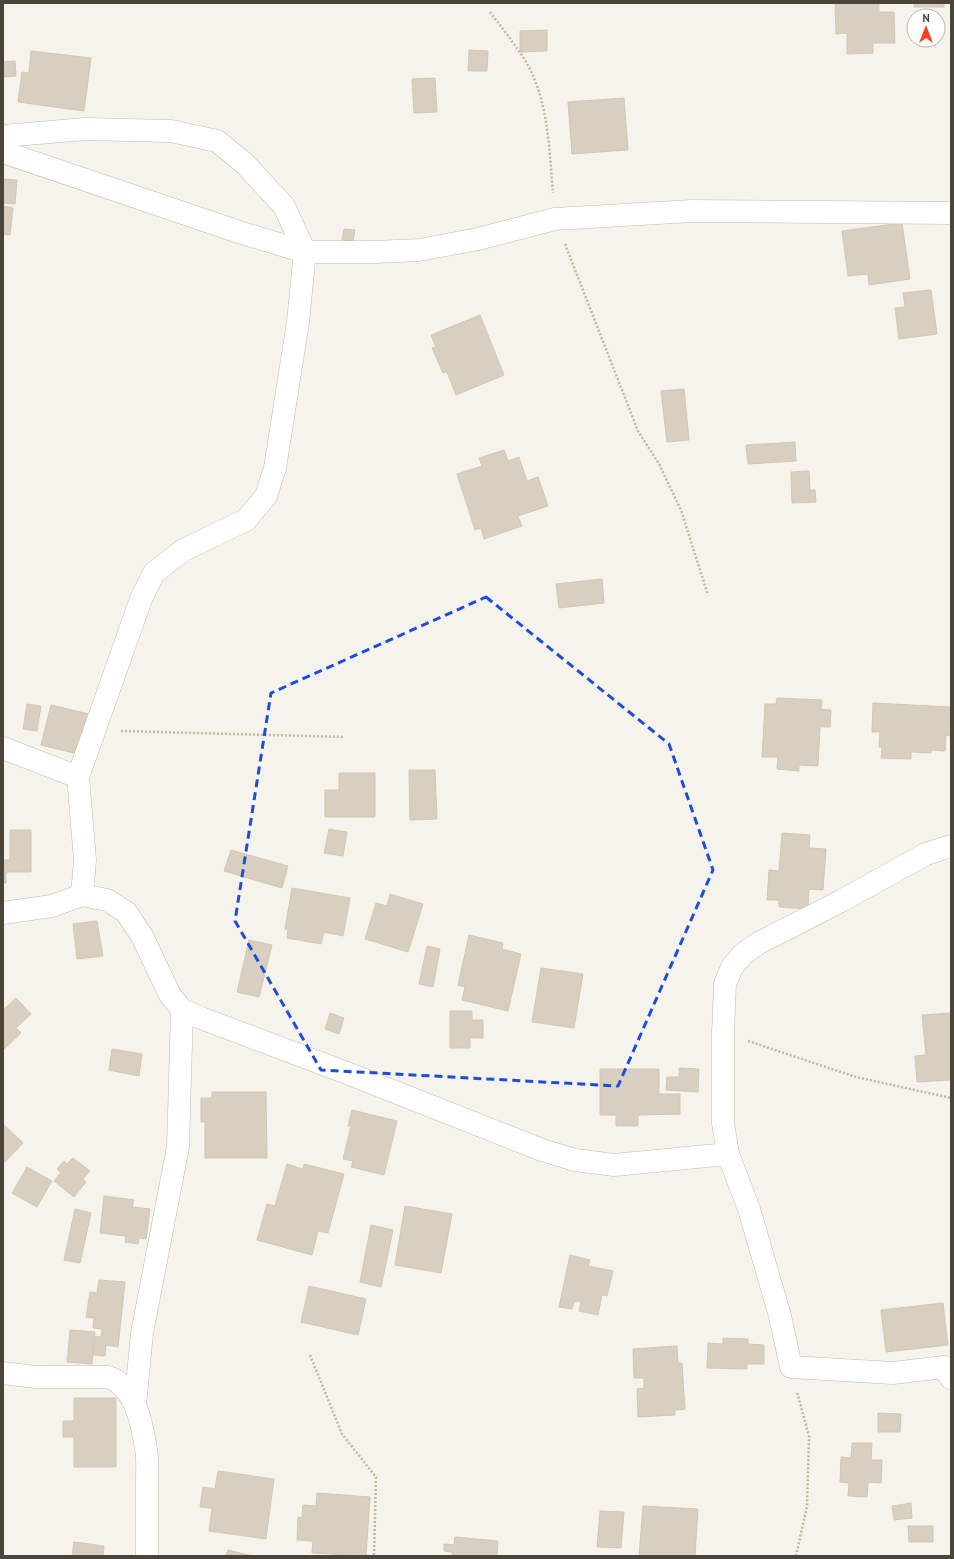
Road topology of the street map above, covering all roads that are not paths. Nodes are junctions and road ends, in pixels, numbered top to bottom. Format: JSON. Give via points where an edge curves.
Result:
{"nodes":[{"id":1,"x":3,"y":136,"type":"edge"},
{"id":2,"x":3,"y":152,"type":"edge"},
{"id":3,"x":951,"y":214,"type":"edge"},
{"id":4,"x":305,"y":252,"type":"junction"},
{"id":5,"x":3,"y":748,"type":"edge"},
{"id":6,"x":78,"y":777,"type":"junction"},
{"id":7,"x":951,"y":846,"type":"edge"},
{"id":8,"x":82,"y":895,"type":"junction"},
{"id":9,"x":3,"y":913,"type":"edge"},
{"id":10,"x":182,"y":1010,"type":"junction"},
{"id":11,"x":728,"y":1154,"type":"junction"},
{"id":12,"x":3,"y":1373,"type":"edge"},
{"id":13,"x":951,"y":1378,"type":"edge"},
{"id":14,"x":135,"y":1405,"type":"junction"},
{"id":15,"x":147,"y":1556,"type":"edge"}],
"edges":[{"from":1,"to":4,"type":"street","via":[[85,129],[171,131],[217,141],[244,163],[284,206]]},
{"from":2,"to":4,"type":"street"},
{"from":3,"to":4,"type":"street","via":[[692,211],[555,219],[420,250]]},
{"from":4,"to":6,"type":"street","via":[[297,330],[275,468],[266,496],[246,520],[182,551],[154,573],[141,599]]},
{"from":5,"to":6,"type":"street"},
{"from":6,"to":8,"type":"street","via":[[86,860]]},
{"from":7,"to":11,"type":"street","via":[[926,854],[759,943],[744,953],[732,967],[725,984],[723,1033],[723,1123]]},
{"from":8,"to":9,"type":"street","via":[[52,906]]},
{"from":8,"to":10,"type":"street","via":[[107,900],[126,912],[142,936],[170,995]]},
{"from":10,"to":11,"type":"street","via":[[542,1150],[575,1160],[614,1165]]},
{"from":10,"to":14,"type":"street","via":[[178,1147],[142,1333]]},
{"from":11,"to":13,"type":"street","via":[[750,1209],[780,1316],[791,1367],[893,1373],[944,1367]]},
{"from":12,"to":14,"type":"street","via":[[35,1377],[108,1377],[115,1379],[129,1392]]},
{"from":14,"to":15,"type":"street","via":[[147,1450]]}]}
